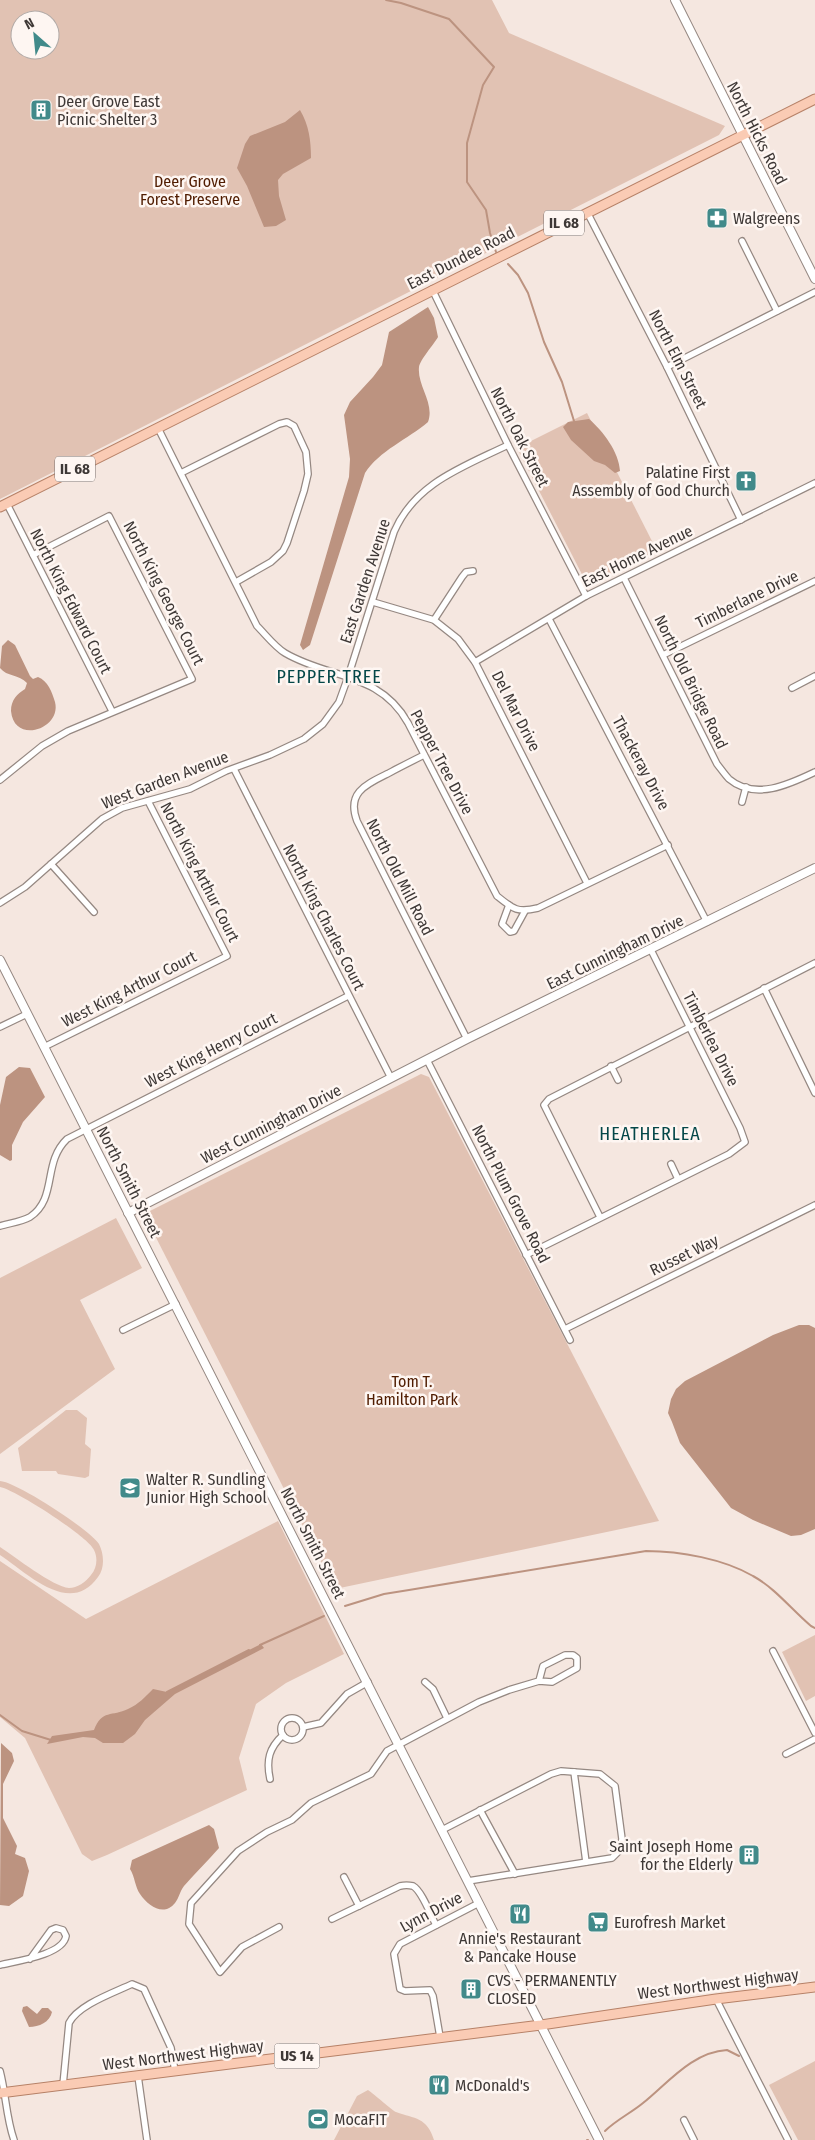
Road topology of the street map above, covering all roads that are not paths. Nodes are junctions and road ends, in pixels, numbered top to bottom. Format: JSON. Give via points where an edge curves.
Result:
{"nodes":[{"id":1,"x":675,"y":0,"type":"edge"},
{"id":2,"x":815,"y":99,"type":"edge"},
{"id":3,"x":742,"y":134,"type":"junction"},
{"id":4,"x":587,"y":212,"type":"junction"},
{"id":5,"x":742,"y":241,"type":"dead end"},
{"id":6,"x":815,"y":279,"type":"edge"},
{"id":7,"x":432,"y":289,"type":"junction"},
{"id":8,"x":815,"y":292,"type":"edge"},
{"id":9,"x":777,"y":311,"type":"junction"},
{"id":10,"x":667,"y":367,"type":"junction"},
{"id":11,"x":158,"y":428,"type":"junction"},
{"id":12,"x":508,"y":445,"type":"junction"},
{"id":13,"x":181,"y":473,"type":"junction"},
{"id":14,"x":815,"y":483,"type":"edge"},
{"id":15,"x":3,"y":505,"type":"edge"},
{"id":16,"x":741,"y":520,"type":"junction"},
{"id":17,"x":33,"y":555,"type":"junction"},
{"id":18,"x":473,"y":571,"type":"dead end"},
{"id":19,"x":624,"y":578,"type":"junction"},
{"id":20,"x":815,"y":581,"type":"edge"},
{"id":21,"x":236,"y":582,"type":"junction"},
{"id":22,"x":586,"y":596,"type":"junction"},
{"id":23,"x":373,"y":602,"type":"junction"},
{"id":24,"x":549,"y":619,"type":"junction"},
{"id":25,"x":434,"y":620,"type":"junction"},
{"id":26,"x":663,"y":655,"type":"junction"},
{"id":27,"x":476,"y":662,"type":"junction"},
{"id":28,"x":815,"y":676,"type":"edge"},
{"id":29,"x":348,"y":677,"type":"junction"},
{"id":30,"x":792,"y":688,"type":"dead end"},
{"id":31,"x":112,"y":711,"type":"junction"},
{"id":32,"x":278,"y":752,"type":"joint"},
{"id":33,"x":424,"y":755,"type":"junction"},
{"id":34,"x":234,"y":768,"type":"junction"},
{"id":35,"x":815,"y":772,"type":"edge"},
{"id":36,"x":0,"y":780,"type":"edge"},
{"id":37,"x":746,"y":787,"type":"junction"},
{"id":38,"x":148,"y":801,"type":"junction"},
{"id":39,"x":742,"y":802,"type":"dead end"},
{"id":40,"x":668,"y":845,"type":"junction"},
{"id":41,"x":51,"y":864,"type":"junction"},
{"id":42,"x":815,"y":868,"type":"edge"},
{"id":43,"x":587,"y":883,"type":"junction"},
{"id":44,"x":0,"y":903,"type":"edge"},
{"id":45,"x":509,"y":905,"type":"junction"},
{"id":46,"x":525,"y":911,"type":"junction"},
{"id":47,"x":94,"y":912,"type":"dead end"},
{"id":48,"x":707,"y":922,"type":"junction"},
{"id":49,"x":651,"y":950,"type":"junction"},
{"id":50,"x":227,"y":956,"type":"joint"},
{"id":51,"x":0,"y":960,"type":"edge"},
{"id":52,"x":815,"y":963,"type":"edge"},
{"id":53,"x":764,"y":988,"type":"junction"},
{"id":54,"x":348,"y":996,"type":"junction"},
{"id":55,"x":27,"y":1014,"type":"junction"},
{"id":56,"x":689,"y":1026,"type":"junction"},
{"id":57,"x":0,"y":1027,"type":"edge"},
{"id":58,"x":467,"y":1039,"type":"junction"},
{"id":59,"x":44,"y":1047,"type":"junction"},
{"id":60,"x":427,"y":1060,"type":"junction"},
{"id":61,"x":611,"y":1066,"type":"junction"},
{"id":62,"x":391,"y":1078,"type":"junction"},
{"id":63,"x":618,"y":1080,"type":"dead end"},
{"id":64,"x":815,"y":1094,"type":"edge"},
{"id":65,"x":86,"y":1129,"type":"junction"},
{"id":66,"x":671,"y":1164,"type":"dead end"},
{"id":67,"x":678,"y":1179,"type":"junction"},
{"id":68,"x":815,"y":1205,"type":"edge"},
{"id":69,"x":128,"y":1213,"type":"junction"},
{"id":70,"x":600,"y":1217,"type":"junction"},
{"id":71,"x":0,"y":1226,"type":"edge"},
{"id":72,"x":526,"y":1255,"type":"junction"},
{"id":73,"x":176,"y":1304,"type":"junction"},
{"id":74,"x":564,"y":1329,"type":"junction"},
{"id":75,"x":123,"y":1330,"type":"dead end"},
{"id":76,"x":570,"y":1340,"type":"dead end"},
{"id":77,"x":773,"y":1650,"type":"dead end"},
{"id":78,"x":539,"y":1681,"type":"junction"},
{"id":79,"x":368,"y":1682,"type":"junction"},
{"id":80,"x":425,"y":1682,"type":"dead end"},
{"id":81,"x":447,"y":1718,"type":"junction"},
{"id":82,"x":303,"y":1727,"type":"junction"},
{"id":83,"x":815,"y":1733,"type":"edge"},
{"id":84,"x":283,"y":1734,"type":"junction"},
{"id":85,"x":815,"y":1739,"type":"edge"},
{"id":86,"x":400,"y":1744,"type":"junction"},
{"id":87,"x":786,"y":1754,"type":"dead end"},
{"id":88,"x":574,"y":1772,"type":"junction"},
{"id":89,"x":270,"y":1779,"type":"dead end"},
{"id":90,"x":480,"y":1810,"type":"junction"},
{"id":91,"x":442,"y":1830,"type":"junction"},
{"id":92,"x":586,"y":1862,"type":"junction"},
{"id":93,"x":516,"y":1874,"type":"junction"},
{"id":94,"x":344,"y":1877,"type":"dead end"},
{"id":95,"x":468,"y":1881,"type":"junction"},
{"id":96,"x":479,"y":1902,"type":"junction"},
{"id":97,"x":359,"y":1906,"type":"junction"},
{"id":98,"x":332,"y":1919,"type":"dead end"},
{"id":99,"x":436,"y":1925,"type":"junction"},
{"id":100,"x":279,"y":1927,"type":"dead end"},
{"id":101,"x":30,"y":1959,"type":"junction"},
{"id":102,"x":0,"y":1965,"type":"edge"},
{"id":103,"x":815,"y":1987,"type":"edge"},
{"id":104,"x":716,"y":1999,"type":"junction"},
{"id":105,"x":541,"y":2025,"type":"junction"},
{"id":106,"x":440,"y":2038,"type":"junction"},
{"id":107,"x":0,"y":2071,"type":"edge"},
{"id":108,"x":175,"y":2071,"type":"junction"},
{"id":109,"x":138,"y":2076,"type":"junction"},
{"id":110,"x":63,"y":2085,"type":"junction"},
{"id":111,"x":3,"y":2092,"type":"edge"},
{"id":112,"x":684,"y":2120,"type":"dead end"},
{"id":113,"x":14,"y":2140,"type":"edge"},
{"id":114,"x":146,"y":2140,"type":"edge"},
{"id":115,"x":599,"y":2140,"type":"edge"},
{"id":116,"x":694,"y":2140,"type":"edge"},
{"id":117,"x":788,"y":2140,"type":"edge"}],
"edges":[{"from":1,"to":3,"type":"street","name":"North Hicks Road"},
{"from":2,"to":3,"type":"main road","name":"East Dundee Road","number":"IL 68"},
{"from":3,"to":4,"type":"main road","name":"East Dundee Road","number":"IL 68"},
{"from":3,"to":6,"type":"street","name":"North Hicks Road"},
{"from":4,"to":7,"type":"main road","name":"East Dundee Road","number":"IL 68"},
{"from":4,"to":10,"type":"street","name":"North Elm Street"},
{"from":5,"to":9,"type":"street"},
{"from":7,"to":11,"type":"main road","name":"East Dundee Road","number":"IL 68"},
{"from":7,"to":12,"type":"street","name":"North Oak Street"},
{"from":8,"to":9,"type":"street"},
{"from":9,"to":10,"type":"street"},
{"from":10,"to":16,"type":"street","name":"North Elm Street"},
{"from":11,"to":13,"type":"street","name":"Pepper Tree Drive"},
{"from":11,"to":15,"type":"main road","name":"East Dundee Road","number":"IL 68"},
{"from":12,"to":22,"type":"street","name":"North Oak Street"},
{"from":12,"to":23,"type":"street","name":"East Garden Avenue","via":[[445,475],[413,500],[394,532]]},
{"from":13,"to":21,"type":"street","name":"Pepper Tree Drive"},
{"from":13,"to":21,"type":"street","via":[[279,424],[287,422],[295,429],[306,452],[308,474],[288,544],[271,562]]},
{"from":14,"to":16,"type":"street","name":"East Home Avenue"},
{"from":15,"to":17,"type":"street","name":"North King Edward Court"},
{"from":16,"to":19,"type":"street","name":"East Home Avenue"},
{"from":17,"to":31,"type":"street","name":"North King Edward Court"},
{"from":17,"to":31,"type":"street","name":"North King George Court","via":[[109,516],[192,679]]},
{"from":18,"to":25,"type":"street","via":[[462,577]]},
{"from":19,"to":22,"type":"street","name":"East Home Avenue"},
{"from":19,"to":26,"type":"street","name":"North Old Bridge Road"},
{"from":20,"to":26,"type":"street","name":"Timberlane Drive"},
{"from":21,"to":29,"type":"street","name":"Pepper Tree Drive","via":[[257,626],[283,652],[306,664]]},
{"from":22,"to":24,"type":"street","name":"East Home Avenue"},
{"from":23,"to":25,"type":"street","name":"Del Mar Drive"},
{"from":23,"to":29,"type":"street","name":"East Garden Avenue"},
{"from":24,"to":27,"type":"street","name":"East Home Avenue"},
{"from":24,"to":40,"type":"street","name":"Thackeray Drive"},
{"from":25,"to":27,"type":"street","name":"Del Mar Drive","via":[[458,639]]},
{"from":26,"to":37,"type":"street","name":"North Old Bridge Road","via":[[717,764],[730,780]]},
{"from":27,"to":43,"type":"street","name":"Del Mar Drive"},
{"from":28,"to":30,"type":"street"},
{"from":29,"to":32,"type":"street","name":"East Garden Avenue","via":[[339,702],[323,724],[304,739]]},
{"from":29,"to":33,"type":"street","name":"Pepper Tree Drive","via":[[379,690],[395,705]]},
{"from":31,"to":36,"type":"street","via":[[58,736]]},
{"from":32,"to":34,"type":"street","name":"West Garden Avenue"},
{"from":33,"to":45,"type":"street","name":"Pepper Tree Drive","via":[[497,896]]},
{"from":33,"to":58,"type":"street","name":"North Old Mill Road","via":[[367,784],[356,797],[354,811],[356,821]]},
{"from":34,"to":38,"type":"street","name":"West Garden Avenue","via":[[190,789]]},
{"from":34,"to":54,"type":"street","name":"North King Charles Court"},
{"from":35,"to":37,"type":"street","via":[[787,786],[767,790]]},
{"from":37,"to":39,"type":"street"},
{"from":38,"to":41,"type":"street","name":"West Garden Avenue","via":[[102,818]]},
{"from":38,"to":50,"type":"street","name":"North King Arthur Court"},
{"from":40,"to":43,"type":"street"},
{"from":40,"to":48,"type":"street","name":"Thackeray Drive"},
{"from":41,"to":44,"type":"street","name":"West Garden Avenue"},
{"from":41,"to":47,"type":"street"},
{"from":42,"to":48,"type":"street","name":"East Cunningham Drive"},
{"from":43,"to":46,"type":"street","via":[[538,908]]},
{"from":45,"to":46,"type":"street","name":"Pepper Tree Drive"},
{"from":45,"to":46,"type":"street","via":[[502,924],[510,932],[514,931]]},
{"from":48,"to":49,"type":"street","name":"East Cunningham Drive"},
{"from":49,"to":56,"type":"street","name":"Timberlea Drive"},
{"from":49,"to":58,"type":"street","name":"East Cunningham Drive"},
{"from":50,"to":59,"type":"street","name":"West King Arthur Court"},
{"from":51,"to":55,"type":"street","name":"North Smith Street"},
{"from":52,"to":53,"type":"street"},
{"from":53,"to":56,"type":"street"},
{"from":53,"to":64,"type":"street"},
{"from":54,"to":62,"type":"street","name":"North King Charles Court"},
{"from":54,"to":65,"type":"street","name":"West King Henry Court"},
{"from":55,"to":57,"type":"street"},
{"from":55,"to":59,"type":"street","name":"North Smith Street"},
{"from":56,"to":61,"type":"street"},
{"from":56,"to":67,"type":"street","name":"Timberlea Drive","via":[[745,1142],[734,1152]]},
{"from":58,"to":60,"type":"street","name":"East Cunningham Drive"},
{"from":59,"to":65,"type":"street","name":"North Smith Street"},
{"from":60,"to":62,"type":"street","name":"West Cunningham Drive"},
{"from":60,"to":72,"type":"street","name":"North Plum Grove Road"},
{"from":61,"to":63,"type":"street"},
{"from":61,"to":70,"type":"street","via":[[549,1099],[544,1105]]},
{"from":62,"to":69,"type":"street","name":"West Cunningham Drive"},
{"from":65,"to":69,"type":"street","name":"North Smith Street"},
{"from":65,"to":71,"type":"street","name":"West King Henry Court","via":[[67,1139],[58,1149],[40,1208],[29,1218]]},
{"from":66,"to":67,"type":"street"},
{"from":67,"to":70,"type":"street"},
{"from":68,"to":74,"type":"street","name":"Russet Way"},
{"from":69,"to":73,"type":"street","name":"North Smith Street"},
{"from":70,"to":72,"type":"street"},
{"from":72,"to":74,"type":"street","name":"North Plum Grove Road"},
{"from":73,"to":75,"type":"street"},
{"from":73,"to":79,"type":"street","name":"North Smith Street"},
{"from":74,"to":76,"type":"street","name":"North Plum Grove Road"},
{"from":77,"to":83,"type":"street"},
{"from":78,"to":78,"type":"street","via":[[543,1666],[565,1654],[576,1658],[577,1668],[552,1682]]},
{"from":78,"to":81,"type":"street","via":[[509,1690]]},
{"from":79,"to":82,"type":"street","via":[[347,1694],[320,1723]]},
{"from":79,"to":86,"type":"street","name":"North Smith Street"},
{"from":80,"to":81,"type":"street","via":[[433,1689]]},
{"from":81,"to":86,"type":"street"},
{"from":82,"to":84,"type":"street","via":[[303,1732],[296,1739],[288,1739]]},
{"from":82,"to":84,"type":"street","via":[[298,1720],[287,1720],[281,1728]]},
{"from":84,"to":89,"type":"street","via":[[269,1754]]},
{"from":85,"to":87,"type":"street"},
{"from":86,"to":91,"type":"street","name":"North Smith Street"},
{"from":86,"to":100,"type":"street","via":[[387,1751],[371,1774],[311,1803],[292,1820],[238,1851],[190,1903],[189,1924],[220,1972],[242,1947]]},
{"from":88,"to":90,"type":"street","via":[[551,1774]]},
{"from":88,"to":92,"type":"street"},
{"from":88,"to":92,"type":"street","via":[[600,1774],[614,1786],[622,1839],[620,1850],[612,1858]]},
{"from":90,"to":91,"type":"street"},
{"from":90,"to":93,"type":"street"},
{"from":91,"to":95,"type":"street","name":"North Smith Street"},
{"from":92,"to":93,"type":"street"},
{"from":93,"to":95,"type":"street"},
{"from":94,"to":97,"type":"street"},
{"from":95,"to":96,"type":"street","name":"North Smith Street"},
{"from":96,"to":99,"type":"street","name":"Lynn Drive"},
{"from":96,"to":105,"type":"street","name":"North Smith Street"},
{"from":97,"to":98,"type":"street"},
{"from":97,"to":99,"type":"street","via":[[400,1886],[413,1886]]},
{"from":99,"to":106,"type":"street","name":"Lynn Drive","via":[[400,1944],[394,1954],[400,1989],[430,1990]]},
{"from":101,"to":101,"type":"street","via":[[50,1930],[63,1930],[66,1936],[62,1945]]},
{"from":101,"to":102,"type":"street"},
{"from":103,"to":104,"type":"main road","name":"West Northwest Highway","number":"US 14"},
{"from":104,"to":105,"type":"main road","name":"West Northwest Highway","number":"US 14"},
{"from":104,"to":117,"type":"street"},
{"from":105,"to":106,"type":"main road","name":"West Northwest Highway","number":"US 14"},
{"from":105,"to":115,"type":"street","name":"North Smith Street"},
{"from":106,"to":108,"type":"main road","name":"West Northwest Highway","number":"US 14"},
{"from":107,"to":111,"type":"street"},
{"from":108,"to":109,"type":"main road","name":"West Northwest Highway","number":"US 14"},
{"from":108,"to":110,"type":"street","via":[[171,2048],[144,1989],[132,1984],[72,2016]]},
{"from":109,"to":110,"type":"main road","name":"West Northwest Highway","number":"US 14"},
{"from":109,"to":114,"type":"street"},
{"from":110,"to":111,"type":"main road","name":"West Northwest Highway","number":"US 14"},
{"from":111,"to":113,"type":"street"},
{"from":112,"to":116,"type":"street"}]}
